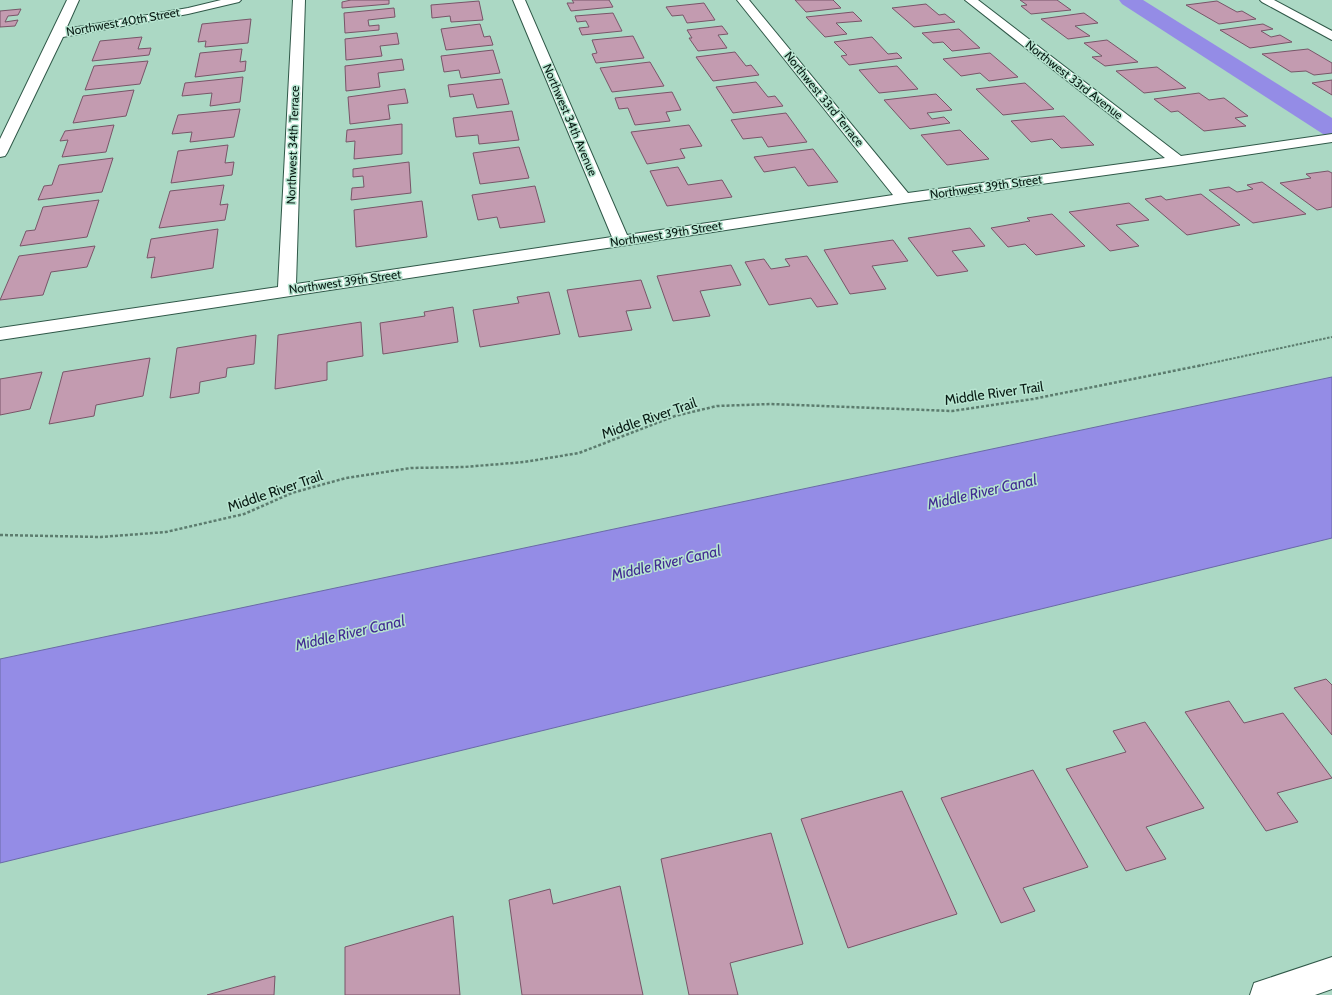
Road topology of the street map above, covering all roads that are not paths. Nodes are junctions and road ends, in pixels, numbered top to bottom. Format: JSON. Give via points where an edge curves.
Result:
{"nodes":[{"id":1,"x":73,"y":0,"type":"edge"},
{"id":2,"x":235,"y":0,"type":"edge"},
{"id":3,"x":299,"y":0,"type":"edge"},
{"id":4,"x":518,"y":0,"type":"edge"},
{"id":5,"x":743,"y":0,"type":"edge"},
{"id":6,"x":971,"y":0,"type":"edge"},
{"id":7,"x":1266,"y":0,"type":"edge"},
{"id":8,"x":58,"y":34,"type":"junction"},
{"id":9,"x":1332,"y":36,"type":"edge"},
{"id":10,"x":1332,"y":138,"type":"edge"},
{"id":11,"x":0,"y":153,"type":"edge"},
{"id":12,"x":1178,"y":161,"type":"junction"},
{"id":13,"x":904,"y":198,"type":"junction"},
{"id":14,"x":622,"y":240,"type":"junction"},
{"id":15,"x":287,"y":290,"type":"junction"},
{"id":16,"x":0,"y":334,"type":"edge"},
{"id":17,"x":1332,"y":973,"type":"edge"},
{"id":18,"x":1266,"y":995,"type":"edge"}],
"edges":[{"from":1,"to":8,"type":"street"},
{"from":2,"to":8,"type":"street","name":"Northwest 40th Street"},
{"from":3,"to":15,"type":"street","name":"Northwest 34th Terrace"},
{"from":4,"to":14,"type":"street","name":"Northwest 34th Avenue"},
{"from":5,"to":13,"type":"street","name":"Northwest 33rd Terrace"},
{"from":6,"to":12,"type":"street","name":"Northwest 33rd Avenue"},
{"from":7,"to":9,"type":"street"},
{"from":8,"to":11,"type":"street"},
{"from":10,"to":12,"type":"street","name":"Northwest 39th Street"},
{"from":12,"to":13,"type":"street","name":"Northwest 39th Street"},
{"from":13,"to":14,"type":"street","name":"Northwest 39th Street"},
{"from":14,"to":15,"type":"street","name":"Northwest 39th Street"},
{"from":15,"to":16,"type":"street","name":"Northwest 39th Street"},
{"from":17,"to":18,"type":"street"}]}
